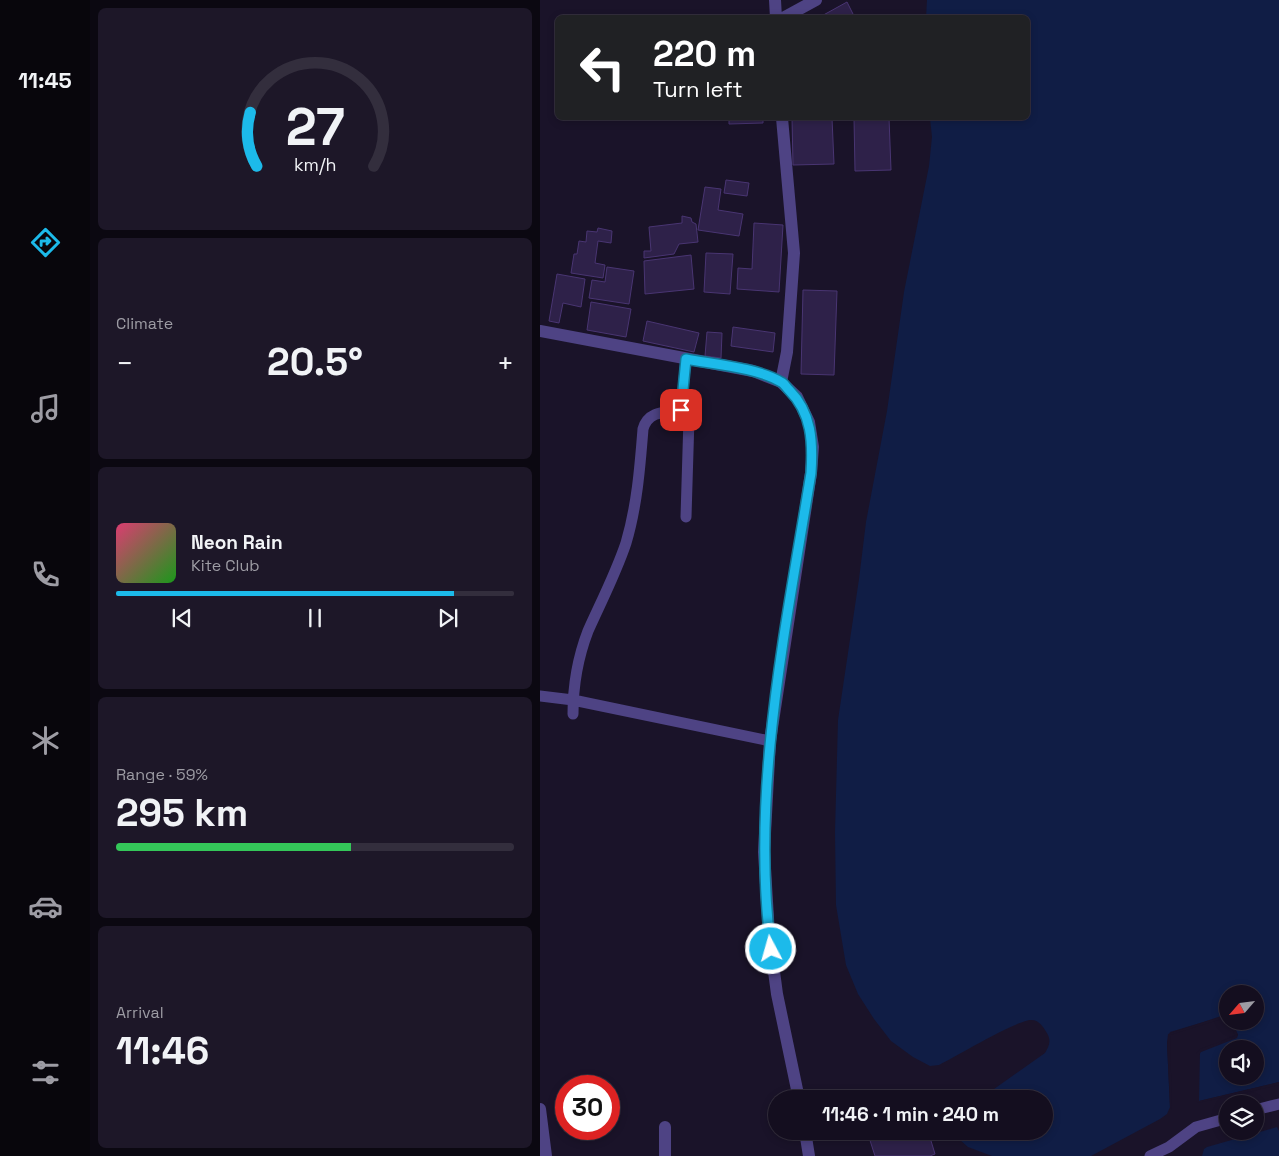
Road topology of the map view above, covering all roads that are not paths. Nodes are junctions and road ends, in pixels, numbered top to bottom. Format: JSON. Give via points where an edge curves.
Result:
{"nodes":[{"id":1,"x":775,"y":0,"type":"edge"},
{"id":2,"x":816,"y":0,"type":"edge"},
{"id":3,"x":776,"y":15,"type":"edge"},
{"id":4,"x":788,"y":15,"type":"edge"},
{"id":5,"x":782,"y":120,"type":"edge"},
{"id":6,"x":540,"y":331,"type":"edge"},
{"id":7,"x":686,"y":359,"type":"junction"},
{"id":8,"x":781,"y":382,"type":"junction"},
{"id":9,"x":681,"y":410,"type":"junction"},
{"id":10,"x":686,"y":516,"type":"dead end"},
{"id":11,"x":540,"y":696,"type":"edge"},
{"id":12,"x":573,"y":700,"type":"junction"},
{"id":13,"x":573,"y":714,"type":"dead end"},
{"id":14,"x":770,"y":740,"type":"junction"},
{"id":15,"x":797,"y":1090,"type":"edge"},
{"id":16,"x":1279,"y":1104,"type":"edge"},
{"id":17,"x":1264,"y":1108,"type":"edge"},
{"id":18,"x":540,"y":1109,"type":"edge"},
{"id":19,"x":1219,"y":1121,"type":"edge"},
{"id":20,"x":665,"y":1128,"type":"dead end"},
{"id":21,"x":806,"y":1140,"type":"edge"},
{"id":22,"x":546,"y":1156,"type":"edge"},
{"id":23,"x":665,"y":1156,"type":"edge"},
{"id":24,"x":809,"y":1156,"type":"edge"},
{"id":25,"x":1150,"y":1156,"type":"edge"}],
"edges":[{"from":1,"to":3,"type":"street"},
{"from":2,"to":4,"type":"street"},
{"from":5,"to":8,"type":"street","via":[[794,253],[787,352]]},
{"from":6,"to":7,"type":"street"},
{"from":7,"to":8,"type":"street","via":[[753,371]]},
{"from":7,"to":9,"type":"lane"},
{"from":8,"to":14,"type":"street","via":[[796,398],[809,422],[813,447]]},
{"from":9,"to":10,"type":"lane","via":[[689,418]]},
{"from":9,"to":12,"type":"lane","via":[[650,416],[645,421],[639,480],[626,542],[588,634],[578,665]]},
{"from":11,"to":12,"type":"lane"},
{"from":12,"to":13,"type":"lane"},
{"from":12,"to":14,"type":"lane"},
{"from":14,"to":15,"type":"street","via":[[764,852],[769,934],[777,994]]},
{"from":16,"to":17,"type":"lane"},
{"from":18,"to":22,"type":"street"},
{"from":19,"to":25,"type":"lane","via":[[1196,1127],[1169,1147]]},
{"from":20,"to":23,"type":"street"},
{"from":21,"to":24,"type":"street"}]}
